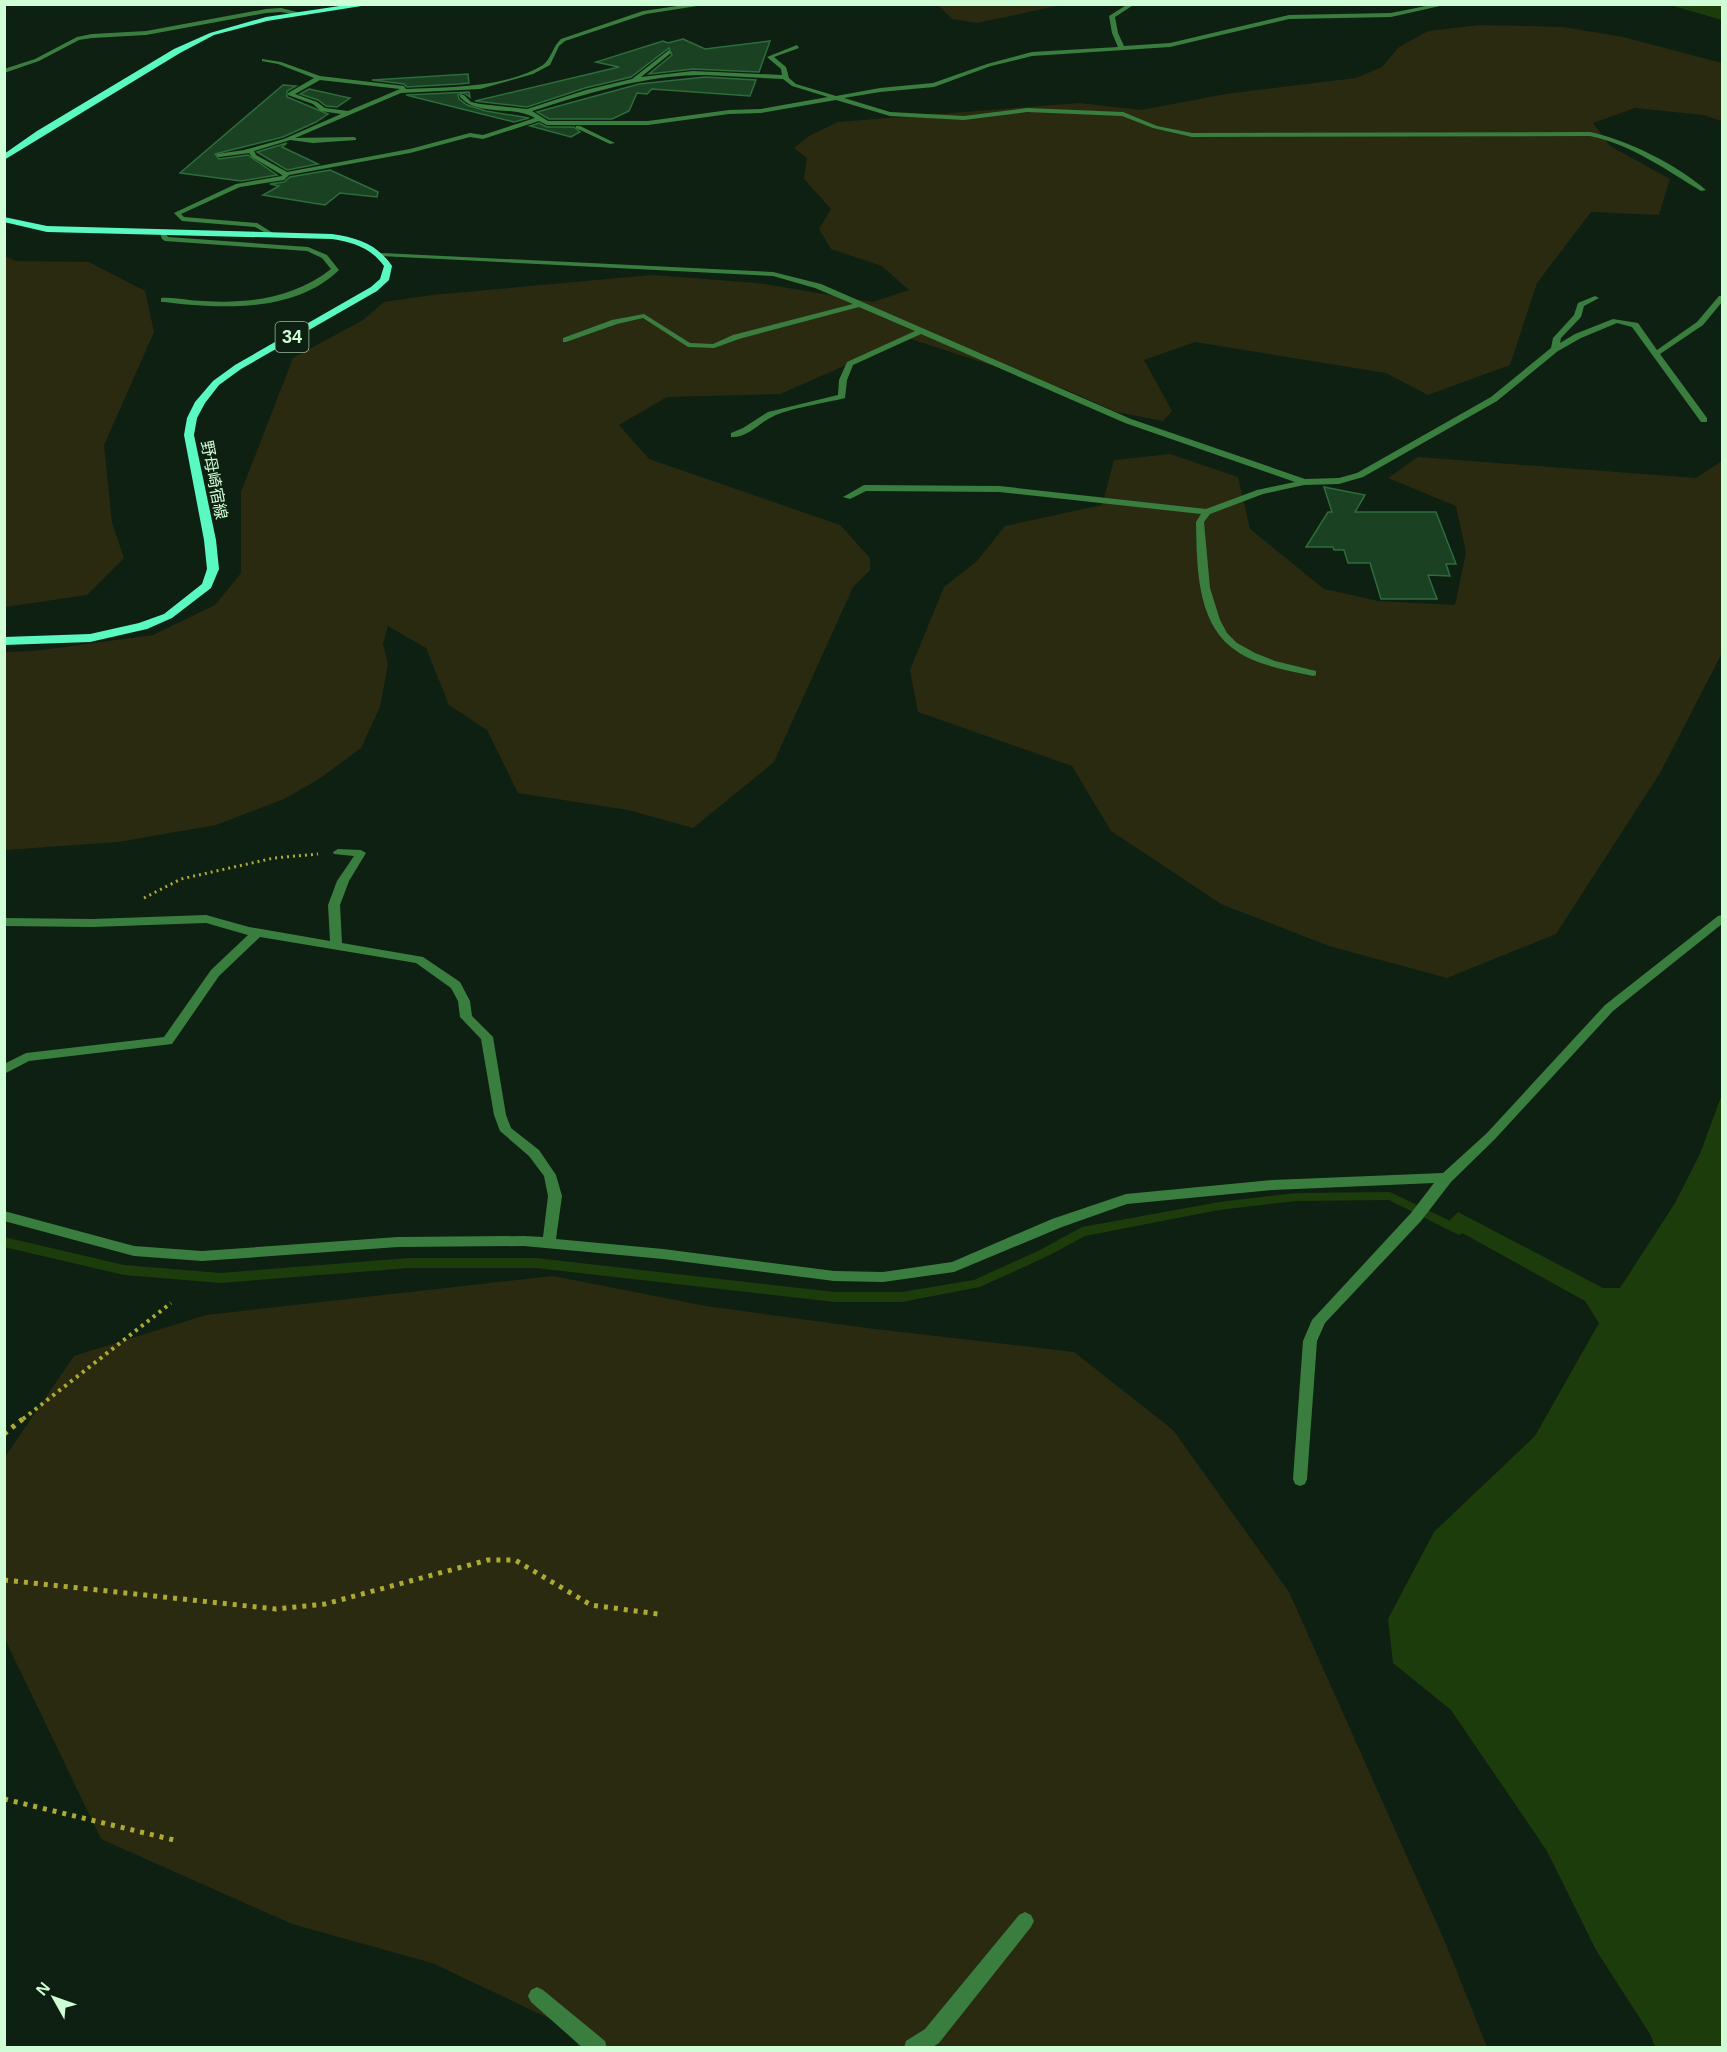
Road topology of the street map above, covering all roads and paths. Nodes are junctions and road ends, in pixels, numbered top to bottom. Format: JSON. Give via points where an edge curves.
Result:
{"nodes":[{"id":1,"x":371,"y":4,"type":"edge"},
{"id":2,"x":708,"y":4,"type":"edge"},
{"id":3,"x":1133,"y":4,"type":"edge"},
{"id":4,"x":1447,"y":4,"type":"edge"},
{"id":5,"x":298,"y":13,"type":"junction"},
{"id":6,"x":797,"y":47,"type":"dead end"},
{"id":7,"x":1122,"y":49,"type":"junction"},
{"id":8,"x":669,"y":52,"type":"dead end"},
{"id":9,"x":264,"y":60,"type":"dead end"},
{"id":10,"x":4,"y":71,"type":"edge"},
{"id":11,"x":786,"y":77,"type":"junction"},
{"id":12,"x":319,"y":78,"type":"junction"},
{"id":13,"x":515,"y":79,"type":"junction"},
{"id":14,"x":631,"y":81,"type":"junction"},
{"id":15,"x":414,"y":90,"type":"junction"},
{"id":16,"x":462,"y":96,"type":"junction"},
{"id":17,"x":832,"y":98,"type":"junction"},
{"id":18,"x":527,"y":111,"type":"junction"},
{"id":19,"x":349,"y":113,"type":"junction"},
{"id":20,"x":538,"y":118,"type":"junction"},
{"id":21,"x":573,"y":124,"type":"junction"},
{"id":22,"x":290,"y":139,"type":"junction"},
{"id":23,"x":354,"y":139,"type":"dead end"},
{"id":24,"x":612,"y":143,"type":"dead end"},
{"id":25,"x":250,"y":150,"type":"junction"},
{"id":26,"x":219,"y":155,"type":"dead end"},
{"id":27,"x":4,"y":158,"type":"edge"},
{"id":28,"x":286,"y":174,"type":"junction"},
{"id":29,"x":1703,"y":190,"type":"dead end"},
{"id":30,"x":4,"y":219,"type":"edge"},
{"id":31,"x":161,"y":231,"type":"junction"},
{"id":32,"x":271,"y":234,"type":"junction"},
{"id":33,"x":382,"y":255,"type":"junction"},
{"id":34,"x":1595,"y":298,"type":"dead end"},
{"id":35,"x":1722,"y":298,"type":"edge"},
{"id":36,"x":164,"y":300,"type":"dead end"},
{"id":37,"x":860,"y":304,"type":"junction"},
{"id":38,"x":921,"y":331,"type":"junction"},
{"id":39,"x":566,"y":340,"type":"dead end"},
{"id":40,"x":1555,"y":349,"type":"junction"},
{"id":41,"x":1655,"y":354,"type":"junction"},
{"id":42,"x":1704,"y":420,"type":"dead end"},
{"id":43,"x":734,"y":435,"type":"dead end"},
{"id":44,"x":1304,"y":482,"type":"junction"},
{"id":45,"x":847,"y":497,"type":"dead end"},
{"id":46,"x":1208,"y":512,"type":"junction"},
{"id":47,"x":4,"y":641,"type":"edge"},
{"id":48,"x":1313,"y":673,"type":"dead end"},
{"id":49,"x":338,"y":852,"type":"joint"},
{"id":50,"x":140,"y":900,"type":"dead end"},
{"id":51,"x":1722,"y":919,"type":"edge"},
{"id":52,"x":4,"y":922,"type":"edge"},
{"id":53,"x":257,"y":933,"type":"junction"},
{"id":54,"x":336,"y":946,"type":"junction"},
{"id":55,"x":4,"y":1070,"type":"edge"},
{"id":56,"x":1446,"y":1178,"type":"junction"},
{"id":57,"x":4,"y":1216,"type":"edge"},
{"id":58,"x":549,"y":1243,"type":"junction"},
{"id":59,"x":171,"y":1303,"type":"dead end"},
{"id":60,"x":4,"y":1434,"type":"edge"},
{"id":61,"x":1300,"y":1479,"type":"dead end"},
{"id":62,"x":4,"y":1580,"type":"edge"},
{"id":63,"x":658,"y":1614,"type":"dead end"},
{"id":64,"x":4,"y":1799,"type":"edge"},
{"id":65,"x":174,"y":1840,"type":"dead end"},
{"id":66,"x":1025,"y":1921,"type":"dead end"},
{"id":67,"x":537,"y":1996,"type":"dead end"},
{"id":68,"x":598,"y":2048,"type":"edge"},
{"id":69,"x":913,"y":2048,"type":"edge"}],
"edges":[{"from":1,"to":5,"type":"main road"},
{"from":2,"to":13,"type":"street","via":[[645,12],[563,40],[542,68]]},
{"from":3,"to":7,"type":"street","via":[[1112,16],[1114,33]]},
{"from":4,"to":7,"type":"street","via":[[1391,15],[1289,17],[1192,42]]},
{"from":5,"to":10,"type":"street","via":[[266,11],[146,33],[92,36],[64,43],[37,60]]},
{"from":5,"to":27,"type":"main road","via":[[202,38]]},
{"from":6,"to":11,"type":"street","via":[[770,57],[784,68]]},
{"from":7,"to":17,"type":"street","via":[[1032,54],[989,64],[934,85]]},
{"from":8,"to":14,"type":"street"},
{"from":9,"to":12,"type":"street"},
{"from":11,"to":14,"type":"street","via":[[690,73]]},
{"from":11,"to":17,"type":"street","via":[[794,85]]},
{"from":12,"to":15,"type":"street"},
{"from":12,"to":19,"type":"street","via":[[290,94],[323,110]]},
{"from":13,"to":15,"type":"street","via":[[469,88]]},
{"from":13,"to":16,"type":"street"},
{"from":14,"to":18,"type":"street"},
{"from":15,"to":16,"type":"street"},
{"from":15,"to":19,"type":"street","via":[[400,91]]},
{"from":16,"to":18,"type":"street","via":[[480,106]]},
{"from":17,"to":21,"type":"street","via":[[761,111],[648,123]]},
{"from":17,"to":29,"type":"street","via":[[890,114],[936,118],[1027,110],[1123,114],[1155,127],[1192,135],[1590,134],[1626,144]]},
{"from":18,"to":20,"type":"street"},
{"from":19,"to":22,"type":"street"},
{"from":20,"to":21,"type":"street","via":[[547,123]]},
{"from":20,"to":28,"type":"street","via":[[483,137],[470,135],[410,151]]},
{"from":21,"to":24,"type":"street"},
{"from":22,"to":23,"type":"street"},
{"from":22,"to":25,"type":"street"},
{"from":25,"to":26,"type":"street"},
{"from":25,"to":28,"type":"street"},
{"from":28,"to":32,"type":"street","via":[[284,178],[238,185],[177,213],[182,219],[257,225]]},
{"from":30,"to":31,"type":"main road","via":[[47,229]]},
{"from":31,"to":32,"type":"main road"},
{"from":31,"to":36,"type":"street","via":[[165,239],[308,249],[322,254],[335,270],[326,279],[299,291],[266,300],[218,305]]},
{"from":32,"to":33,"type":"main road","via":[[343,239]]},
{"from":33,"to":37,"type":"street","via":[[773,274],[818,286]]},
{"from":33,"to":47,"type":"main road","name":"野母崎宿線","number":"34","via":[[388,273],[374,289],[238,367],[216,383],[200,402],[189,435],[210,540],[213,569],[207,586],[168,616],[143,626],[90,638]]},
{"from":34,"to":40,"type":"street","via":[[1578,307],[1578,315],[1557,339]]},
{"from":35,"to":41,"type":"street","via":[[1704,322]]},
{"from":37,"to":38,"type":"street"},
{"from":37,"to":39,"type":"street","via":[[714,346],[688,345],[644,316]]},
{"from":38,"to":43,"type":"street","via":[[850,364],[842,396],[771,414]]},
{"from":38,"to":44,"type":"street","via":[[1128,422]]},
{"from":40,"to":41,"type":"street","via":[[1603,325],[1625,321],[1635,325]]},
{"from":40,"to":44,"type":"street","via":[[1494,399],[1360,475],[1339,481]]},
{"from":41,"to":42,"type":"street"},
{"from":44,"to":46,"type":"street","via":[[1260,492]]},
{"from":45,"to":46,"type":"street","via":[[864,488],[999,489]]},
{"from":46,"to":48,"type":"street","via":[[1200,522],[1201,552],[1210,611],[1221,631],[1234,645],[1253,655]]},
{"from":49,"to":50,"type":"path","via":[[274,858],[181,879]]},
{"from":49,"to":54,"type":"street","via":[[361,852],[334,905]]},
{"from":51,"to":56,"type":"street","via":[[1609,1008],[1491,1136]]},
{"from":52,"to":53,"type":"street","via":[[206,919]]},
{"from":53,"to":54,"type":"street"},
{"from":53,"to":55,"type":"street","via":[[215,973],[168,1041],[26,1057]]},
{"from":54,"to":58,"type":"street","via":[[419,960],[456,985],[466,1017],[487,1036],[506,1131],[534,1153],[550,1175],[555,1196]]},
{"from":56,"to":58,"type":"street","via":[[1273,1185],[1126,1199],[1057,1222],[954,1267],[883,1277],[834,1276]]},
{"from":56,"to":61,"type":"street","via":[[1416,1217],[1319,1320],[1310,1341]]},
{"from":57,"to":58,"type":"street","via":[[134,1251],[202,1256],[398,1242]]},
{"from":59,"to":60,"type":"path"},
{"from":62,"to":63,"type":"path","via":[[276,1609],[325,1604],[488,1560],[515,1560],[591,1605]]},
{"from":64,"to":65,"type":"path"},
{"from":66,"to":69,"type":"street","via":[[932,2036]]},
{"from":67,"to":68,"type":"street"}]}
